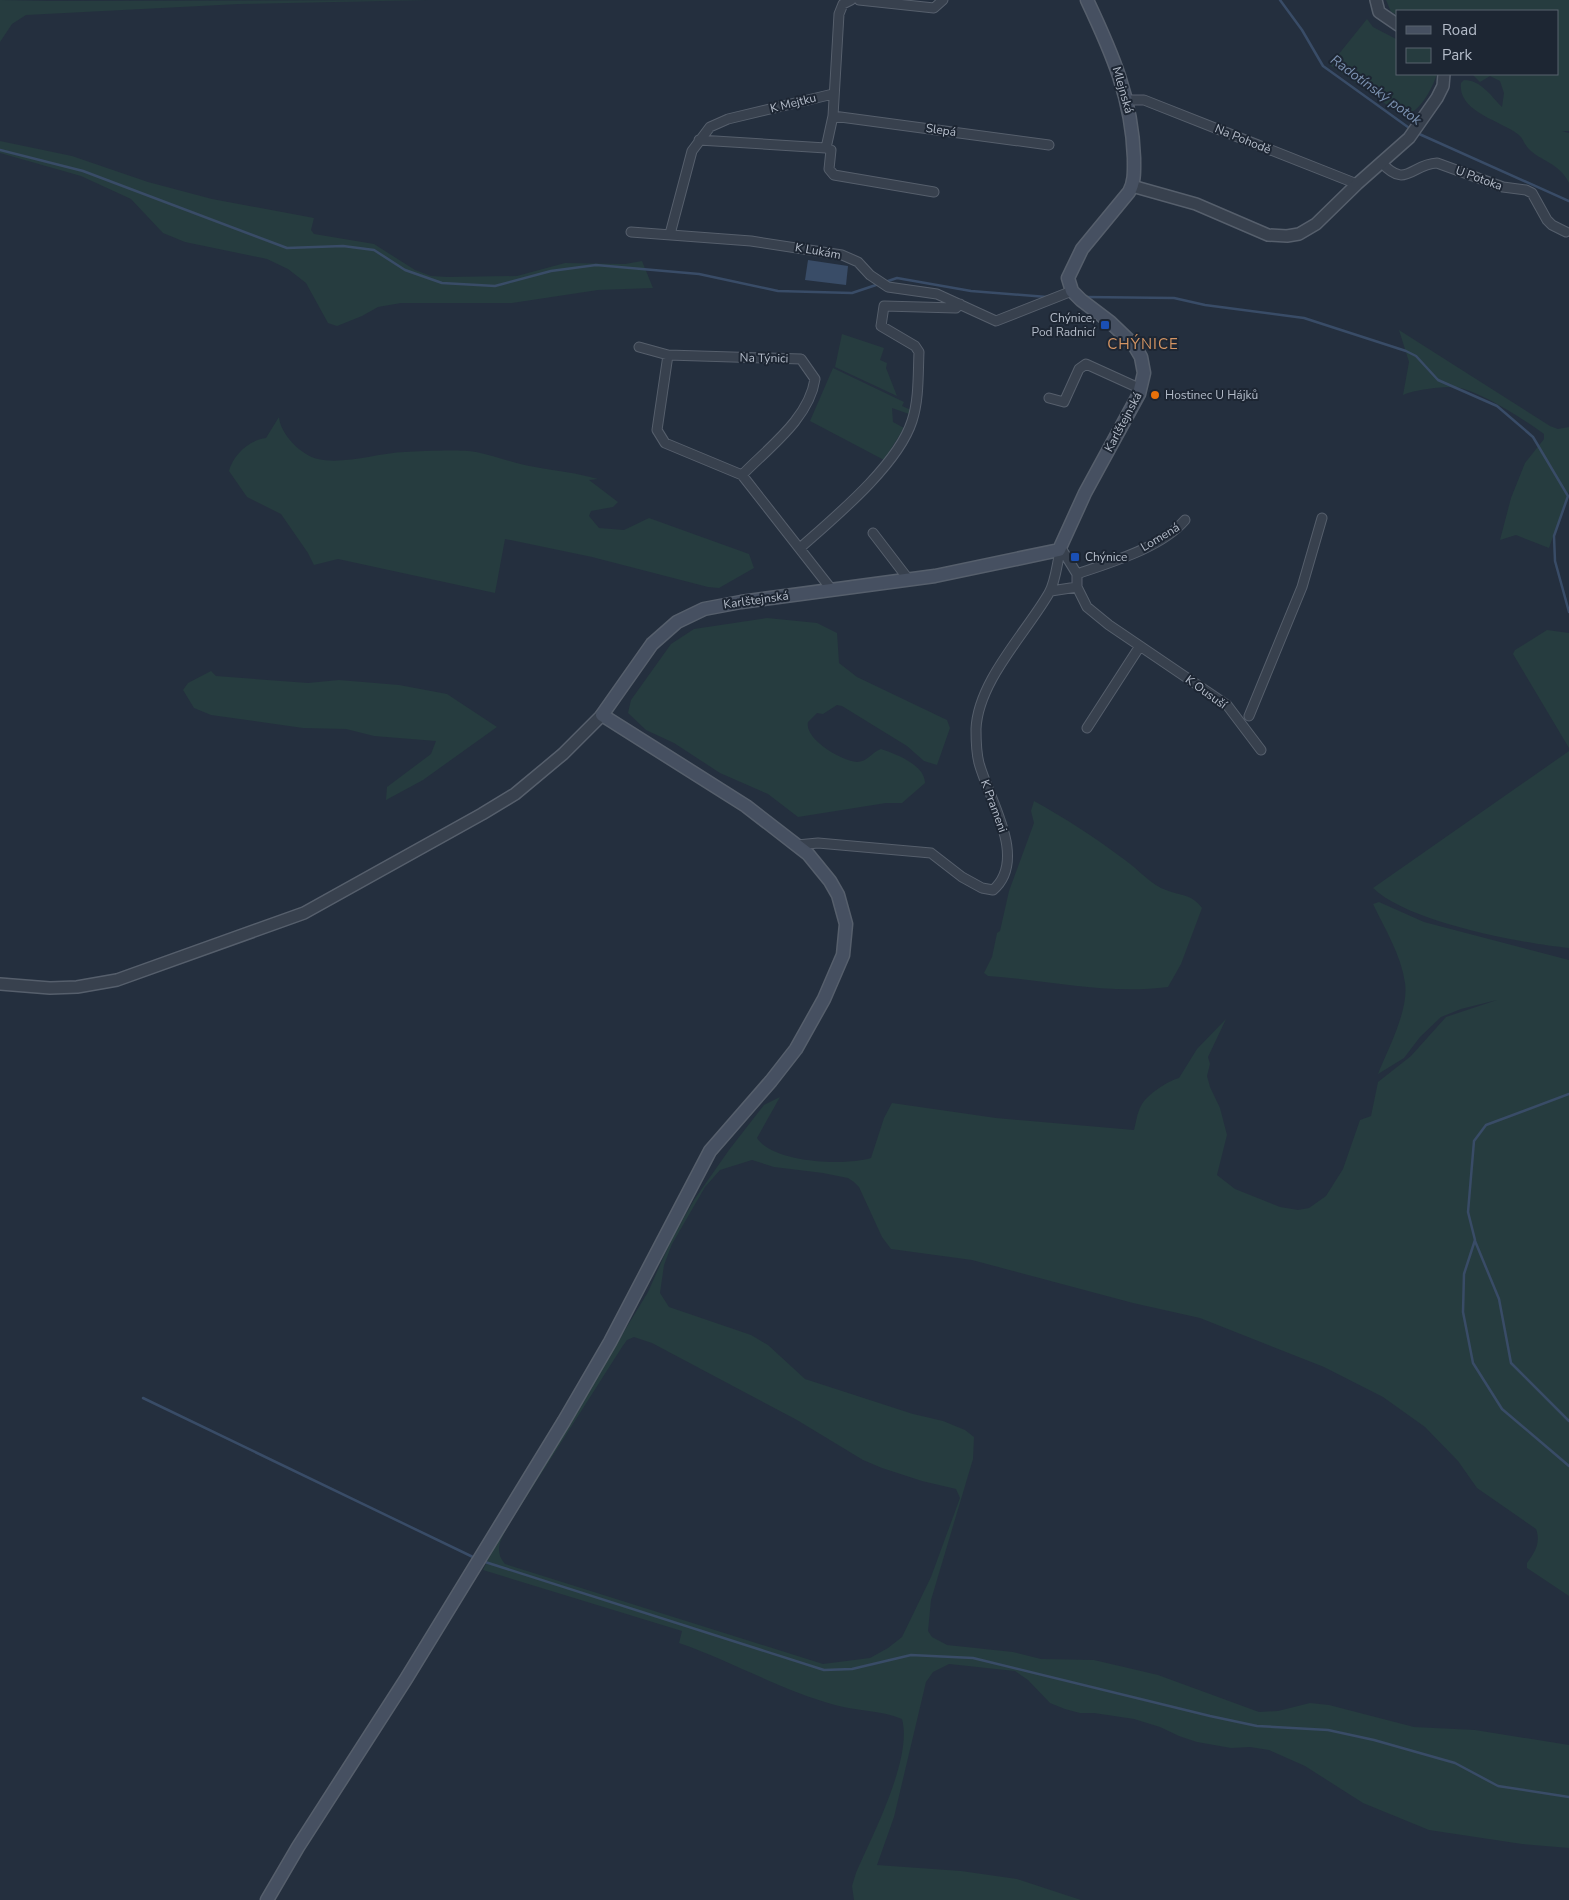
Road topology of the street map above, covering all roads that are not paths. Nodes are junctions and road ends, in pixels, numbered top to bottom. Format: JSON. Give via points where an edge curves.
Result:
{"nodes":[{"id":1,"x":851,"y":0,"type":"edge"},
{"id":2,"x":858,"y":0,"type":"edge"},
{"id":3,"x":943,"y":0,"type":"edge"},
{"id":4,"x":1087,"y":0,"type":"edge"},
{"id":5,"x":1376,"y":0,"type":"edge"},
{"id":6,"x":1396,"y":24,"type":"edge"},
{"id":7,"x":1444,"y":75,"type":"edge"},
{"id":8,"x":833,"y":94,"type":"junction"},
{"id":9,"x":1128,"y":100,"type":"junction"},
{"id":10,"x":833,"y":116,"type":"junction"},
{"id":11,"x":699,"y":140,"type":"junction"},
{"id":12,"x":1048,"y":145,"type":"dead end"},
{"id":13,"x":826,"y":148,"type":"junction"},
{"id":14,"x":1381,"y":162,"type":"junction"},
{"id":15,"x":1356,"y":184,"type":"junction"},
{"id":16,"x":1132,"y":186,"type":"junction"},
{"id":17,"x":934,"y":192,"type":"dead end"},
{"id":18,"x":631,"y":232,"type":"dead end"},
{"id":19,"x":1566,"y":232,"type":"dead end"},
{"id":20,"x":670,"y":234,"type":"junction"},
{"id":21,"x":1072,"y":291,"type":"junction"},
{"id":22,"x":960,"y":304,"type":"junction"},
{"id":23,"x":639,"y":346,"type":"dead end"},
{"id":24,"x":668,"y":355,"type":"junction"},
{"id":25,"x":1141,"y":389,"type":"junction"},
{"id":26,"x":1049,"y":398,"type":"dead end"},
{"id":27,"x":742,"y":475,"type":"junction"},
{"id":28,"x":1322,"y":518,"type":"dead end"},
{"id":29,"x":1185,"y":520,"type":"dead end"},
{"id":30,"x":872,"y":534,"type":"dead end"},
{"id":31,"x":800,"y":548,"type":"junction"},
{"id":32,"x":1060,"y":548,"type":"junction"},
{"id":33,"x":1077,"y":574,"type":"junction"},
{"id":34,"x":909,"y":580,"type":"junction"},
{"id":35,"x":1077,"y":587,"type":"junction"},
{"id":36,"x":832,"y":590,"type":"junction"},
{"id":37,"x":1051,"y":590,"type":"junction"},
{"id":38,"x":1140,"y":646,"type":"junction"},
{"id":39,"x":602,"y":715,"type":"junction"},
{"id":40,"x":1249,"y":716,"type":"dead end"},
{"id":41,"x":1087,"y":728,"type":"dead end"},
{"id":42,"x":1260,"y":750,"type":"dead end"},
{"id":43,"x":797,"y":845,"type":"junction"},
{"id":44,"x":0,"y":984,"type":"edge"},
{"id":45,"x":267,"y":1900,"type":"edge"}],
"edges":[{"from":1,"to":8,"type":"street","via":[[843,4],[839,14]]},
{"from":2,"to":3,"type":"street","via":[[934,8]]},
{"from":4,"to":9,"type":"main road","name":"Mlejnská","via":[[1113,55]]},
{"from":5,"to":6,"type":"street","via":[[1379,12]]},
{"from":7,"to":14,"type":"street","via":[[1437,98],[1409,138]]},
{"from":8,"to":10,"type":"street","name":"K Mejtku"},
{"from":8,"to":11,"type":"street","name":"K Mejtku","via":[[728,119],[710,127]]},
{"from":9,"to":15,"type":"street","name":"Na Pohodě","via":[[1144,100]]},
{"from":9,"to":16,"type":"main road","name":"Mlejnská","via":[[1133,140]]},
{"from":10,"to":12,"type":"street","name":"Slepá"},
{"from":10,"to":13,"type":"street","name":"K Mejtku"},
{"from":11,"to":13,"type":"street"},
{"from":11,"to":20,"type":"street","name":"K Mejtku","via":[[692,151]]},
{"from":13,"to":17,"type":"street","via":[[831,150],[829,169],[834,175]]},
{"from":14,"to":15,"type":"street"},
{"from":14,"to":19,"type":"street","name":"U Potoka","via":[[1393,173],[1403,176],[1437,163],[1503,187],[1526,190],[1535,196],[1552,225]]},
{"from":15,"to":16,"type":"street","via":[[1311,228],[1287,236],[1268,235],[1196,204]]},
{"from":16,"to":21,"type":"main road","via":[[1075,260],[1068,278]]},
{"from":18,"to":20,"type":"street","name":"K Lukám"},
{"from":20,"to":22,"type":"street","name":"K Lukám","via":[[751,241],[842,255],[858,262],[888,287],[937,294]]},
{"from":21,"to":22,"type":"street","name":"K Lukám","via":[[1001,321]]},
{"from":21,"to":25,"type":"main road","name":"Karlštejnská","via":[[1119,330],[1138,351],[1144,373]]},
{"from":22,"to":31,"type":"street","via":[[956,308],[884,306],[881,326],[916,346],[920,352],[912,422],[886,463],[853,501]]},
{"from":23,"to":24,"type":"street","name":"Na Týnici"},
{"from":24,"to":27,"type":"street","via":[[657,430],[664,443]]},
{"from":24,"to":27,"type":"street","name":"Na Týnici","via":[[801,359],[815,379],[813,392],[800,416]]},
{"from":25,"to":26,"type":"street","via":[[1086,364],[1079,369],[1064,402]]},
{"from":25,"to":32,"type":"main road","name":"Karlštejnská","via":[[1085,492]]},
{"from":27,"to":31,"type":"street"},
{"from":28,"to":40,"type":"street","via":[[1302,587]]},
{"from":29,"to":33,"type":"street","name":"Lomená","via":[[1179,528],[1147,546]]},
{"from":30,"to":34,"type":"street"},
{"from":31,"to":36,"type":"street"},
{"from":32,"to":33,"type":"street"},
{"from":32,"to":34,"type":"main road","name":"Karlštejnská","via":[[1025,558]]},
{"from":32,"to":37,"type":"street"},
{"from":33,"to":35,"type":"street"},
{"from":34,"to":36,"type":"main road","name":"Karlštejnská"},
{"from":35,"to":37,"type":"street"},
{"from":35,"to":38,"type":"street","name":"K Ousuší","via":[[1086,607]]},
{"from":36,"to":39,"type":"main road","name":"Karlštejnská","via":[[741,602],[697,612],[672,626],[652,644]]},
{"from":37,"to":43,"type":"street","name":"K Prameni","via":[[992,678],[978,713],[976,744],[979,762],[1006,840],[1007,861],[1001,883],[992,890],[982,888],[962,877],[941,859],[924,852],[818,843]]},
{"from":38,"to":41,"type":"street"},
{"from":38,"to":42,"type":"street","name":"K Ousuší","via":[[1227,705]]},
{"from":39,"to":43,"type":"main road","via":[[746,806]]},
{"from":39,"to":44,"type":"street","via":[[563,754],[515,794],[304,913],[117,980],[50,988]]},
{"from":43,"to":45,"type":"main road","via":[[830,880],[846,924],[843,956],[824,998],[796,1049],[710,1151],[610,1342],[564,1421]]}]}
